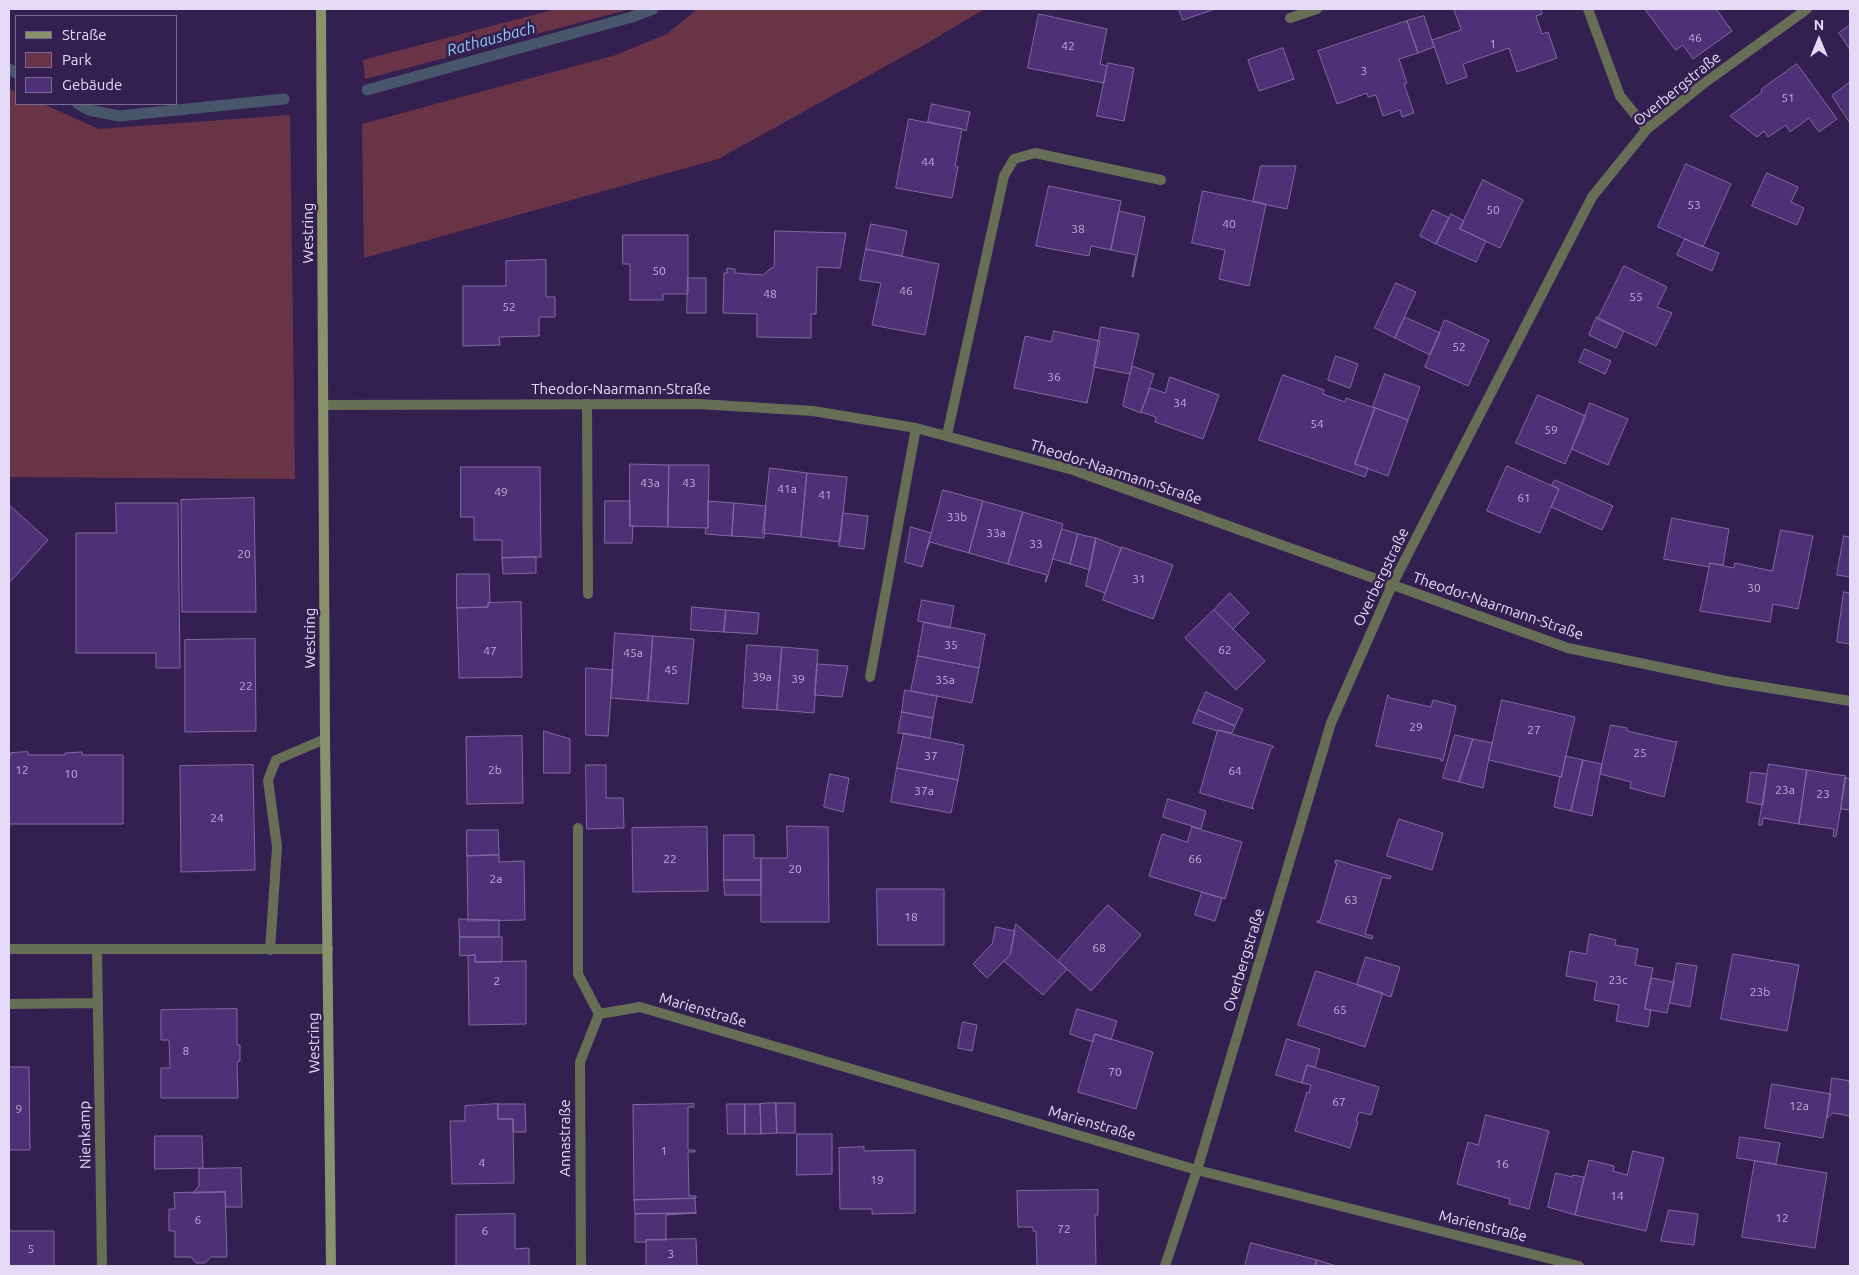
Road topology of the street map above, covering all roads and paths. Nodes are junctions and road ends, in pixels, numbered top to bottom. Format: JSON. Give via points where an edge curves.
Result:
{"nodes":[{"id":1,"x":321,"y":9,"type":"edge"},
{"id":2,"x":1317,"y":9,"type":"edge"},
{"id":3,"x":1588,"y":9,"type":"edge"},
{"id":4,"x":1807,"y":9,"type":"edge"},
{"id":5,"x":1290,"y":18,"type":"dead end"},
{"id":6,"x":1647,"y":129,"type":"junction"},
{"id":7,"x":1161,"y":180,"type":"dead end"},
{"id":8,"x":587,"y":404,"type":"junction"},
{"id":9,"x":324,"y":405,"type":"junction"},
{"id":10,"x":916,"y":428,"type":"junction"},
{"id":11,"x":947,"y":436,"type":"junction"},
{"id":12,"x":1392,"y":585,"type":"junction"},
{"id":13,"x":588,"y":594,"type":"dead end"},
{"id":14,"x":870,"y":677,"type":"dead end"},
{"id":15,"x":1850,"y":701,"type":"edge"},
{"id":16,"x":325,"y":738,"type":"junction"},
{"id":17,"x":578,"y":828,"type":"dead end"},
{"id":18,"x":97,"y":949,"type":"junction"},
{"id":19,"x":328,"y":949,"type":"junction"},
{"id":20,"x":9,"y":950,"type":"edge"},
{"id":21,"x":270,"y":950,"type":"junction"},
{"id":22,"x":97,"y":1003,"type":"junction"},
{"id":23,"x":9,"y":1004,"type":"edge"},
{"id":24,"x":599,"y":1014,"type":"junction"},
{"id":25,"x":1197,"y":1170,"type":"junction"},
{"id":26,"x":102,"y":1266,"type":"edge"},
{"id":27,"x":331,"y":1266,"type":"edge"},
{"id":28,"x":581,"y":1266,"type":"edge"},
{"id":29,"x":1165,"y":1266,"type":"edge"},
{"id":30,"x":1579,"y":1266,"type":"edge"}],
"edges":[{"from":1,"to":9,"type":"street","name":"Westring"},
{"from":2,"to":5,"type":"street"},
{"from":3,"to":6,"type":"street","via":[[1620,96]]},
{"from":4,"to":6,"type":"street","name":"Overbergstraße"},
{"from":6,"to":12,"type":"street","name":"Overbergstraße","via":[[1592,196]]},
{"from":7,"to":11,"type":"street","via":[[1035,153],[1014,159],[1004,176]]},
{"from":8,"to":9,"type":"street","name":"Theodor-Naarmann-Straße"},
{"from":8,"to":10,"type":"street","name":"Theodor-Naarmann-Straße","via":[[699,404],[813,411]]},
{"from":8,"to":13,"type":"street"},
{"from":9,"to":16,"type":"street","name":"Westring"},
{"from":10,"to":11,"type":"street","name":"Theodor-Naarmann-Straße"},
{"from":10,"to":14,"type":"street"},
{"from":11,"to":12,"type":"street","name":"Theodor-Naarmann-Straße","via":[[1073,470]]},
{"from":12,"to":15,"type":"street","name":"Theodor-Naarmann-Straße","via":[[1568,648],[1726,681]]},
{"from":12,"to":25,"type":"street","name":"Overbergstraße","via":[[1331,723]]},
{"from":16,"to":19,"type":"street","name":"Westring"},
{"from":16,"to":21,"type":"street","via":[[276,760],[268,780],[277,847]]},
{"from":17,"to":24,"type":"street","via":[[578,974]]},
{"from":18,"to":20,"type":"street"},
{"from":18,"to":21,"type":"street"},
{"from":18,"to":22,"type":"street","name":"Nienkamp"},
{"from":19,"to":21,"type":"street"},
{"from":19,"to":27,"type":"street","name":"Westring"},
{"from":22,"to":23,"type":"street"},
{"from":22,"to":26,"type":"street","name":"Nienkamp"},
{"from":24,"to":25,"type":"street","name":"Marienstraße","via":[[640,1007]]},
{"from":24,"to":28,"type":"street","name":"Annastraße","via":[[580,1062]]},
{"from":25,"to":29,"type":"street","name":"Overbergstraße"},
{"from":25,"to":30,"type":"street","name":"Marienstraße"}]}
